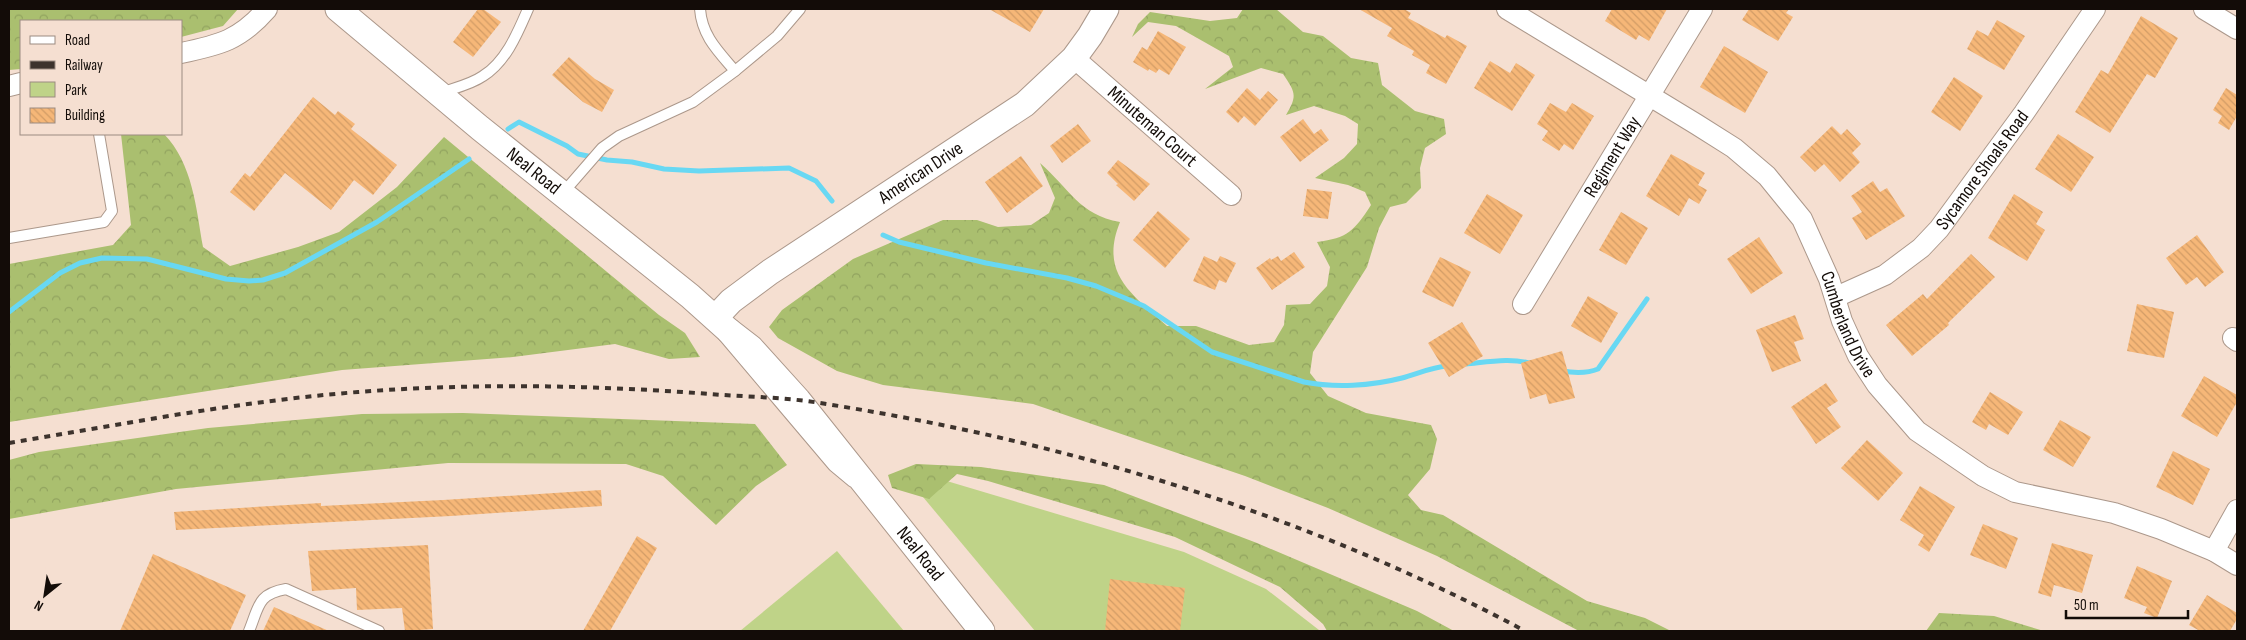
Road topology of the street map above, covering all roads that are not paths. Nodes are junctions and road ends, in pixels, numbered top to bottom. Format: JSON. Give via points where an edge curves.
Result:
{"nodes":[{"id":1,"x":267,"y":9,"type":"edge"},
{"id":2,"x":338,"y":9,"type":"edge"},
{"id":3,"x":528,"y":9,"type":"edge"},
{"id":4,"x":700,"y":9,"type":"edge"},
{"id":5,"x":800,"y":9,"type":"edge"},
{"id":6,"x":1106,"y":9,"type":"edge"},
{"id":7,"x":1506,"y":9,"type":"edge"},
{"id":8,"x":1702,"y":9,"type":"edge"},
{"id":9,"x":2095,"y":9,"type":"edge"},
{"id":10,"x":2204,"y":9,"type":"edge"},
{"id":11,"x":2237,"y":29,"type":"edge"},
{"id":12,"x":182,"y":53,"type":"edge"},
{"id":13,"x":1074,"y":58,"type":"junction"},
{"id":14,"x":735,"y":71,"type":"junction"},
{"id":15,"x":439,"y":93,"type":"junction"},
{"id":16,"x":1649,"y":96,"type":"junction"},
{"id":17,"x":100,"y":135,"type":"edge"},
{"id":18,"x":562,"y":194,"type":"junction"},
{"id":19,"x":1231,"y":195,"type":"dead end"},
{"id":20,"x":9,"y":238,"type":"edge"},
{"id":21,"x":1836,"y":297,"type":"junction"},
{"id":22,"x":1523,"y":304,"type":"dead end"},
{"id":23,"x":723,"y":324,"type":"junction"},
{"id":24,"x":2237,"y":510,"type":"edge"},
{"id":25,"x":2214,"y":551,"type":"junction"},
{"id":26,"x":2237,"y":565,"type":"edge"},
{"id":27,"x":249,"y":631,"type":"edge"},
{"id":28,"x":379,"y":631,"type":"edge"},
{"id":29,"x":982,"y":631,"type":"edge"}],
"edges":[{"from":1,"to":12,"type":"street","via":[[231,40]]},
{"from":2,"to":15,"type":"street","name":"Neal Road"},
{"from":3,"to":15,"type":"lane","via":[[498,63],[484,76]]},
{"from":4,"to":14,"type":"lane","via":[[707,38]]},
{"from":5,"to":14,"type":"lane","via":[[777,36]]},
{"from":6,"to":13,"type":"street","name":"American Drive"},
{"from":7,"to":16,"type":"street","name":"Cumberland Drive"},
{"from":8,"to":16,"type":"street","name":"Regiment Way"},
{"from":9,"to":21,"type":"street","name":"Sycamore Shoals Road","via":[[1939,229],[1921,248],[1885,275]]},
{"from":10,"to":11,"type":"street"},
{"from":13,"to":19,"type":"street","name":"Minuteman Court"},
{"from":13,"to":23,"type":"street","name":"American Drive","via":[[1025,104],[731,301]]},
{"from":14,"to":18,"type":"lane","via":[[693,102],[619,136],[602,148]]},
{"from":15,"to":18,"type":"street","name":"Neal Road"},
{"from":16,"to":21,"type":"street","name":"Cumberland Drive","via":[[1734,148],[1767,176],[1802,219]]},
{"from":16,"to":22,"type":"street","name":"Regiment Way"},
{"from":17,"to":20,"type":"lane","via":[[112,211],[104,222]]},
{"from":18,"to":23,"type":"street","name":"Neal Road"},
{"from":21,"to":25,"type":"street","name":"Cumberland Drive","via":[[1842,321],[1858,356],[1877,386],[1917,431],[1951,455],[2015,492],[2114,514]]},
{"from":23,"to":29,"type":"street","name":"Neal Road","via":[[773,371]]},
{"from":24,"to":25,"type":"street"},
{"from":25,"to":26,"type":"street","name":"Cumberland Drive"},
{"from":27,"to":28,"type":"lane","via":[[263,597],[271,591],[286,589]]}]}
